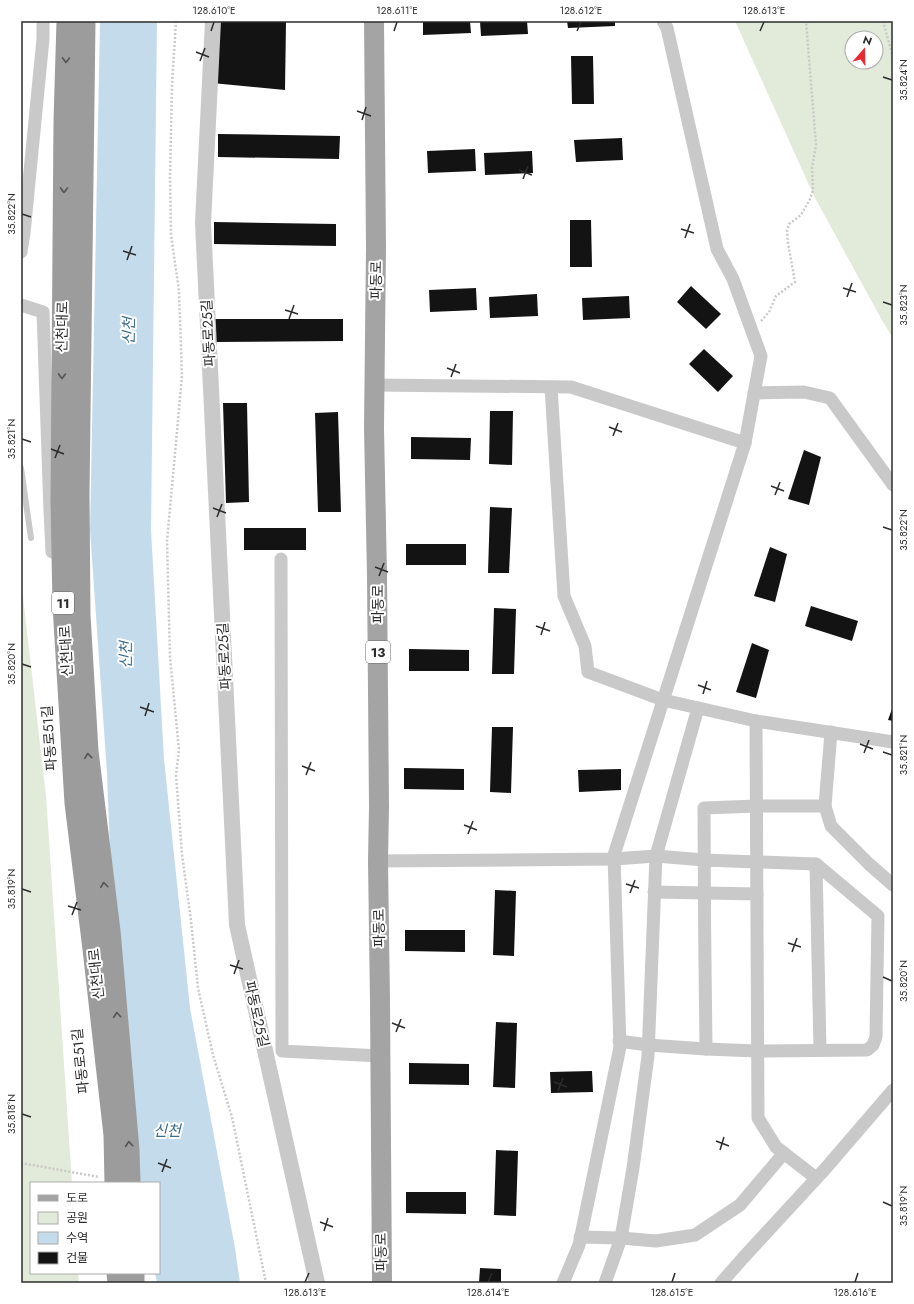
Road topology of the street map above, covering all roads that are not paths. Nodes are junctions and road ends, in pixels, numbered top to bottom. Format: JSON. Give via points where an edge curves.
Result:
{"nodes":[{"id":1,"x":43,"y":21,"type":"edge"},
{"id":2,"x":67,"y":21,"type":"edge"},
{"id":3,"x":85,"y":21,"type":"edge"},
{"id":4,"x":213,"y":21,"type":"edge"},
{"id":5,"x":374,"y":21,"type":"edge"},
{"id":6,"x":663,"y":21,"type":"edge"},
{"id":7,"x":21,"y":252,"type":"edge"},
{"id":8,"x":21,"y":305,"type":"edge"},
{"id":9,"x":375,"y":385,"type":"junction"},
{"id":10,"x":551,"y":387,"type":"junction"},
{"id":11,"x":754,"y":393,"type":"junction"},
{"id":12,"x":745,"y":443,"type":"junction"},
{"id":13,"x":21,"y":468,"type":"edge"},
{"id":14,"x":893,"y":484,"type":"edge"},
{"id":15,"x":31,"y":538,"type":"dead end"},
{"id":16,"x":281,"y":559,"type":"dead end"},
{"id":17,"x":663,"y":700,"type":"junction"},
{"id":18,"x":698,"y":708,"type":"junction"},
{"id":19,"x":756,"y":721,"type":"junction"},
{"id":20,"x":832,"y":732,"type":"junction"},
{"id":21,"x":893,"y":742,"type":"edge"},
{"id":22,"x":757,"y":806,"type":"junction"},
{"id":23,"x":825,"y":806,"type":"junction"},
{"id":24,"x":656,"y":856,"type":"junction"},
{"id":25,"x":614,"y":859,"type":"junction"},
{"id":26,"x":704,"y":860,"type":"junction"},
{"id":27,"x":378,"y":861,"type":"junction"},
{"id":28,"x":757,"y":862,"type":"junction"},
{"id":29,"x":816,"y":864,"type":"junction"},
{"id":30,"x":893,"y":885,"type":"edge"},
{"id":31,"x":654,"y":892,"type":"junction"},
{"id":32,"x":704,"y":892,"type":"junction"},
{"id":33,"x":757,"y":894,"type":"junction"},
{"id":34,"x":619,"y":1042,"type":"junction"},
{"id":35,"x":648,"y":1045,"type":"junction"},
{"id":36,"x":706,"y":1049,"type":"junction"},
{"id":37,"x":265,"y":1050,"type":"junction"},
{"id":38,"x":820,"y":1050,"type":"junction"},
{"id":39,"x":282,"y":1051,"type":"junction"},
{"id":40,"x":757,"y":1051,"type":"junction"},
{"id":41,"x":381,"y":1056,"type":"junction"},
{"id":42,"x":893,"y":1090,"type":"edge"},
{"id":43,"x":784,"y":1153,"type":"junction"},
{"id":44,"x":816,"y":1178,"type":"junction"},
{"id":45,"x":117,"y":1182,"type":"edge"},
{"id":46,"x":580,"y":1237,"type":"junction"},
{"id":47,"x":621,"y":1238,"type":"junction"},
{"id":48,"x":317,"y":1283,"type":"edge"},
{"id":49,"x":382,"y":1283,"type":"edge"},
{"id":50,"x":563,"y":1283,"type":"edge"},
{"id":51,"x":605,"y":1283,"type":"edge"},
{"id":52,"x":721,"y":1283,"type":"edge"}],
"edges":[{"from":1,"to":7,"type":"street"},
{"from":2,"to":45,"type":"highway","name":"신천대로","number":"11","one_way":true,"via":[[61,500],[63,605],[75,803],[114,1135]]},
{"from":45,"to":3,"type":"highway","name":"신천대로","number":"11","one_way":true,"via":[[129,1150],[110,930],[88,751],[80,615],[79,494]]},
{"from":4,"to":37,"type":"street","name":"파동로25길","via":[[203,223],[237,924]]},
{"from":5,"to":9,"type":"main road","name":"파동로","number":"13"},
{"from":6,"to":11,"type":"street","via":[[667,28],[717,249],[733,279],[761,356]]},
{"from":8,"to":45,"type":"street","name":"파동로51길","via":[[43,312],[50,511],[71,825],[102,1120]]},
{"from":9,"to":10,"type":"street"},
{"from":9,"to":27,"type":"main road","name":"파동로","number":"13"},
{"from":10,"to":12,"type":"street","via":[[571,387]]},
{"from":10,"to":17,"type":"street","via":[[564,596],[585,646],[588,672]]},
{"from":11,"to":12,"type":"street"},
{"from":11,"to":14,"type":"street","via":[[804,392],[830,398]]},
{"from":12,"to":17,"type":"street"},
{"from":13,"to":15,"type":"lane"},
{"from":16,"to":39,"type":"street"},
{"from":17,"to":18,"type":"street"},
{"from":17,"to":25,"type":"street"},
{"from":18,"to":19,"type":"street"},
{"from":18,"to":24,"type":"street"},
{"from":19,"to":20,"type":"street"},
{"from":19,"to":22,"type":"street"},
{"from":20,"to":21,"type":"street"},
{"from":20,"to":23,"type":"street"},
{"from":22,"to":23,"type":"street"},
{"from":22,"to":26,"type":"street","via":[[704,808]]},
{"from":22,"to":28,"type":"street"},
{"from":23,"to":30,"type":"street","via":[[831,826],[868,864]]},
{"from":24,"to":25,"type":"street"},
{"from":24,"to":26,"type":"street"},
{"from":24,"to":31,"type":"street"},
{"from":25,"to":27,"type":"street"},
{"from":25,"to":34,"type":"street"},
{"from":26,"to":28,"type":"street"},
{"from":26,"to":32,"type":"street"},
{"from":27,"to":41,"type":"main road","name":"파동로","number":"13"},
{"from":28,"to":29,"type":"street"},
{"from":28,"to":33,"type":"street"},
{"from":29,"to":38,"type":"street"},
{"from":29,"to":38,"type":"street","via":[[878,916],[876,1037],[873,1045],[867,1050]]},
{"from":31,"to":32,"type":"street"},
{"from":31,"to":35,"type":"street"},
{"from":32,"to":33,"type":"street"},
{"from":32,"to":36,"type":"street"},
{"from":33,"to":40,"type":"street"},
{"from":34,"to":35,"type":"street"},
{"from":34,"to":46,"type":"street"},
{"from":35,"to":36,"type":"street"},
{"from":35,"to":47,"type":"street","via":[[633,1168]]},
{"from":36,"to":40,"type":"street"},
{"from":37,"to":39,"type":"street"},
{"from":37,"to":48,"type":"street","name":"파동로25길"},
{"from":38,"to":40,"type":"street"},
{"from":39,"to":41,"type":"street"},
{"from":40,"to":43,"type":"street","via":[[758,1118],[776,1147]]},
{"from":41,"to":49,"type":"main road","name":"파동로","number":"13"},
{"from":42,"to":44,"type":"street"},
{"from":43,"to":44,"type":"street"},
{"from":43,"to":47,"type":"street","via":[[740,1205],[695,1235],[656,1241]]},
{"from":44,"to":52,"type":"street"},
{"from":46,"to":47,"type":"street"},
{"from":46,"to":50,"type":"street"},
{"from":47,"to":51,"type":"street"}]}
